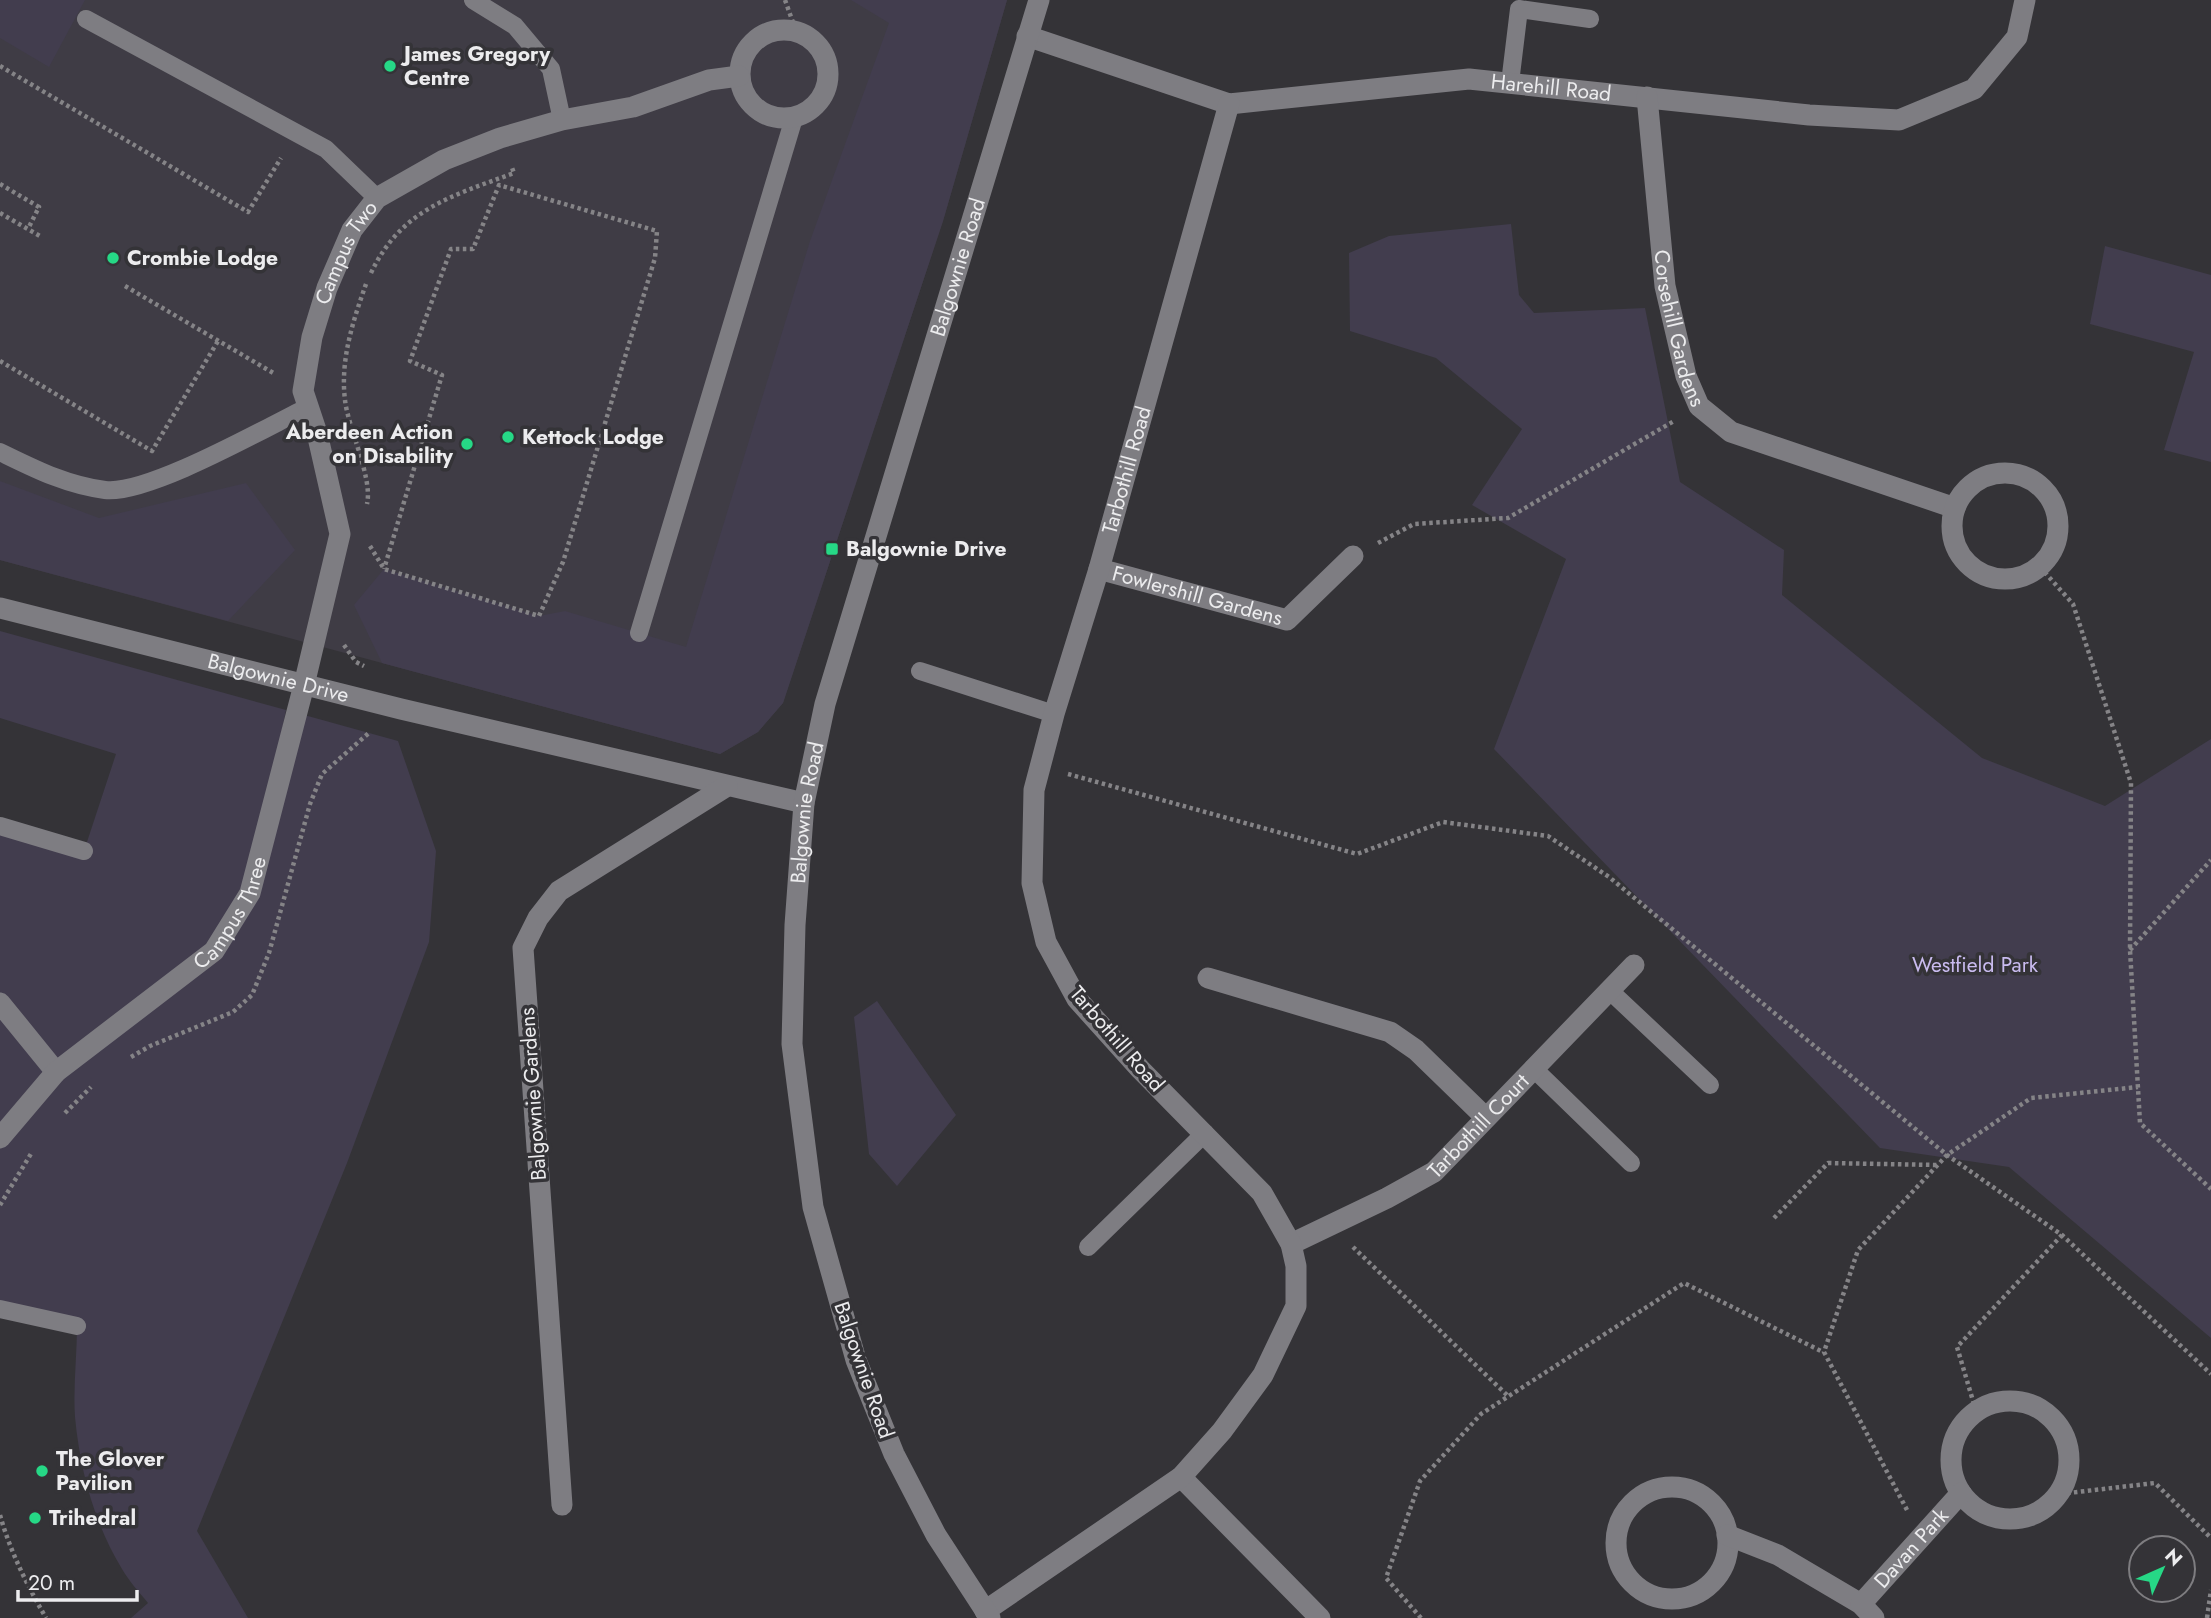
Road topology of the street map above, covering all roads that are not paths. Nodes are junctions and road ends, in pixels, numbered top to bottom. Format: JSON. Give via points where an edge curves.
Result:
{"nodes":[{"id":1,"x":473,"y":0,"type":"edge"},
{"id":2,"x":1039,"y":0,"type":"edge"},
{"id":3,"x":2025,"y":0,"type":"edge"},
{"id":4,"x":86,"y":19,"type":"dead end"},
{"id":5,"x":1590,"y":19,"type":"dead end"},
{"id":6,"x":1027,"y":36,"type":"junction"},
{"id":7,"x":739,"y":76,"type":"junction"},
{"id":8,"x":1510,"y":83,"type":"junction"},
{"id":9,"x":1647,"y":97,"type":"junction"},
{"id":10,"x":1229,"y":104,"type":"junction"},
{"id":11,"x":794,"y":118,"type":"junction"},
{"id":12,"x":562,"y":120,"type":"junction"},
{"id":13,"x":377,"y":198,"type":"junction"},
{"id":14,"x":305,"y":399,"type":"junction"},
{"id":15,"x":0,"y":452,"type":"edge"},
{"id":16,"x":1955,"y":508,"type":"junction"},
{"id":17,"x":1353,"y":556,"type":"road end"},
{"id":18,"x":1099,"y":569,"type":"junction"},
{"id":19,"x":0,"y":608,"type":"edge"},
{"id":20,"x":639,"y":633,"type":"dead end"},
{"id":21,"x":920,"y":671,"type":"dead end"},
{"id":22,"x":304,"y":685,"type":"junction"},
{"id":23,"x":1054,"y":713,"type":"junction"},
{"id":24,"x":727,"y":786,"type":"junction"},
{"id":25,"x":804,"y":803,"type":"junction"},
{"id":26,"x":0,"y":826,"type":"edge"},
{"id":27,"x":84,"y":851,"type":"dead end"},
{"id":28,"x":1634,"y":965,"type":"dead end"},
{"id":29,"x":1208,"y":978,"type":"dead end"},
{"id":30,"x":1609,"y":990,"type":"junction"},
{"id":31,"x":0,"y":1003,"type":"edge"},
{"id":32,"x":1533,"y":1068,"type":"junction"},
{"id":33,"x":56,"y":1072,"type":"junction"},
{"id":34,"x":1710,"y":1085,"type":"dead end"},
{"id":35,"x":1485,"y":1117,"type":"junction"},
{"id":36,"x":1205,"y":1133,"type":"junction"},
{"id":37,"x":0,"y":1138,"type":"edge"},
{"id":38,"x":1632,"y":1163,"type":"dead end"},
{"id":39,"x":1292,"y":1244,"type":"junction"},
{"id":40,"x":1088,"y":1247,"type":"dead end"},
{"id":41,"x":0,"y":1309,"type":"edge"},
{"id":42,"x":77,"y":1326,"type":"dead end"},
{"id":43,"x":1181,"y":1477,"type":"junction"},
{"id":44,"x":1961,"y":1493,"type":"junction"},
{"id":45,"x":562,"y":1505,"type":"dead end"},
{"id":46,"x":1727,"y":1535,"type":"junction"},
{"id":47,"x":1868,"y":1611,"type":"edge"},
{"id":48,"x":987,"y":1615,"type":"edge"},
{"id":49,"x":1320,"y":1618,"type":"edge"}],
"edges":[{"from":1,"to":12,"type":"lane","via":[[515,26],[551,69]]},
{"from":2,"to":6,"type":"street","name":"Balgownie Road"},
{"from":3,"to":9,"type":"street","name":"Harehill Road","via":[[2017,37],[1974,89],[1899,120]]},
{"from":4,"to":13,"type":"lane","via":[[326,149]]},
{"from":5,"to":8,"type":"lane","via":[[1519,9]]},
{"from":6,"to":10,"type":"street","name":"Harehill Road"},
{"from":6,"to":25,"type":"street","name":"Balgownie Road","via":[[825,704]]},
{"from":7,"to":11,"type":"street","via":[[751,104],[764,114]]},
{"from":7,"to":11,"type":"street","via":[[747,49],[768,32],[796,31],[808,36],[825,56],[828,82],[817,105]]},
{"from":7,"to":12,"type":"street","name":"Campus Two","via":[[709,80],[633,107]]},
{"from":8,"to":9,"type":"street","name":"Harehill Road"},
{"from":8,"to":10,"type":"street","name":"Harehill Road","via":[[1469,79]]},
{"from":9,"to":16,"type":"street","name":"Corsehill Gardens","via":[[1665,286],[1686,376],[1699,406],[1731,432]]},
{"from":10,"to":18,"type":"street","name":"Tarbothill Road"},
{"from":11,"to":20,"type":"lane"},
{"from":12,"to":13,"type":"street","name":"Campus Two","via":[[444,160]]},
{"from":13,"to":14,"type":"street","name":"Campus Two","via":[[348,237],[327,288],[312,337]]},
{"from":14,"to":15,"type":"lane","via":[[153,482],[108,491],[57,480]]},
{"from":14,"to":22,"type":"street","name":"Campus Two","via":[[350,532],[321,604]]},
{"from":16,"to":16,"type":"street","via":[[1972,484],[2000,473],[2015,474],[2036,483],[2052,499],[2059,528],[2057,542],[2040,567],[2025,576],[1991,578],[1962,559],[1954,543]]},
{"from":17,"to":18,"type":"street","name":"Fowlershill Gardens","via":[[1287,620]]},
{"from":18,"to":23,"type":"street","name":"Tarbothill Road"},
{"from":19,"to":22,"type":"street","name":"Balgownie Drive"},
{"from":21,"to":23,"type":"lane"},
{"from":22,"to":24,"type":"street","name":"Balgownie Drive"},
{"from":22,"to":33,"type":"street","name":"Campus Three","via":[[250,892],[214,951]]},
{"from":23,"to":36,"type":"street","name":"Tarbothill Road","via":[[1034,790],[1032,883],[1046,942],[1077,999]]},
{"from":24,"to":25,"type":"street","name":"Balgownie Drive"},
{"from":24,"to":45,"type":"street","name":"Balgownie Gardens","via":[[559,891],[523,948]]},
{"from":25,"to":48,"type":"street","name":"Balgownie Road","via":[[792,1044],[813,1207],[856,1360],[894,1454],[936,1535]]},
{"from":26,"to":27,"type":"lane"},
{"from":28,"to":30,"type":"street","name":"Tarbothill Court"},
{"from":29,"to":35,"type":"street","via":[[1391,1032]]},
{"from":30,"to":32,"type":"street","name":"Tarbothill Court"},
{"from":30,"to":34,"type":"lane"},
{"from":31,"to":33,"type":"street"},
{"from":32,"to":35,"type":"street","name":"Tarbothill Court"},
{"from":32,"to":38,"type":"lane"},
{"from":33,"to":37,"type":"street","name":"Campus Three"},
{"from":35,"to":39,"type":"street","name":"Tarbothill Court","via":[[1434,1172]]},
{"from":36,"to":39,"type":"street","name":"Tarbothill Road","via":[[1262,1193]]},
{"from":36,"to":40,"type":"lane"},
{"from":39,"to":43,"type":"street","name":"Tarbothill Road","via":[[1296,1306],[1263,1376],[1223,1432]]},
{"from":41,"to":42,"type":"lane"},
{"from":43,"to":48,"type":"street","name":"Tarbothill Road"},
{"from":43,"to":49,"type":"street"},
{"from":44,"to":44,"type":"street","name":"Davan Park","via":[[1954,1479],[1952,1449],[1961,1428],[1976,1411],[2011,1401],[2029,1404],[2058,1424],[2070,1459],[2060,1493],[2049,1506],[2019,1519],[2002,1519],[1986,1514]]},
{"from":44,"to":47,"type":"street","name":"Davan Park","via":[[1921,1537]]},
{"from":46,"to":46,"type":"street","via":[[1726,1556],[1718,1575],[1685,1598],[1645,1593],[1629,1580],[1615,1541],[1631,1504],[1648,1492],[1668,1487],[1689,1490],[1707,1500],[1720,1515]]},
{"from":46,"to":47,"type":"street","via":[[1778,1555]]}]}
